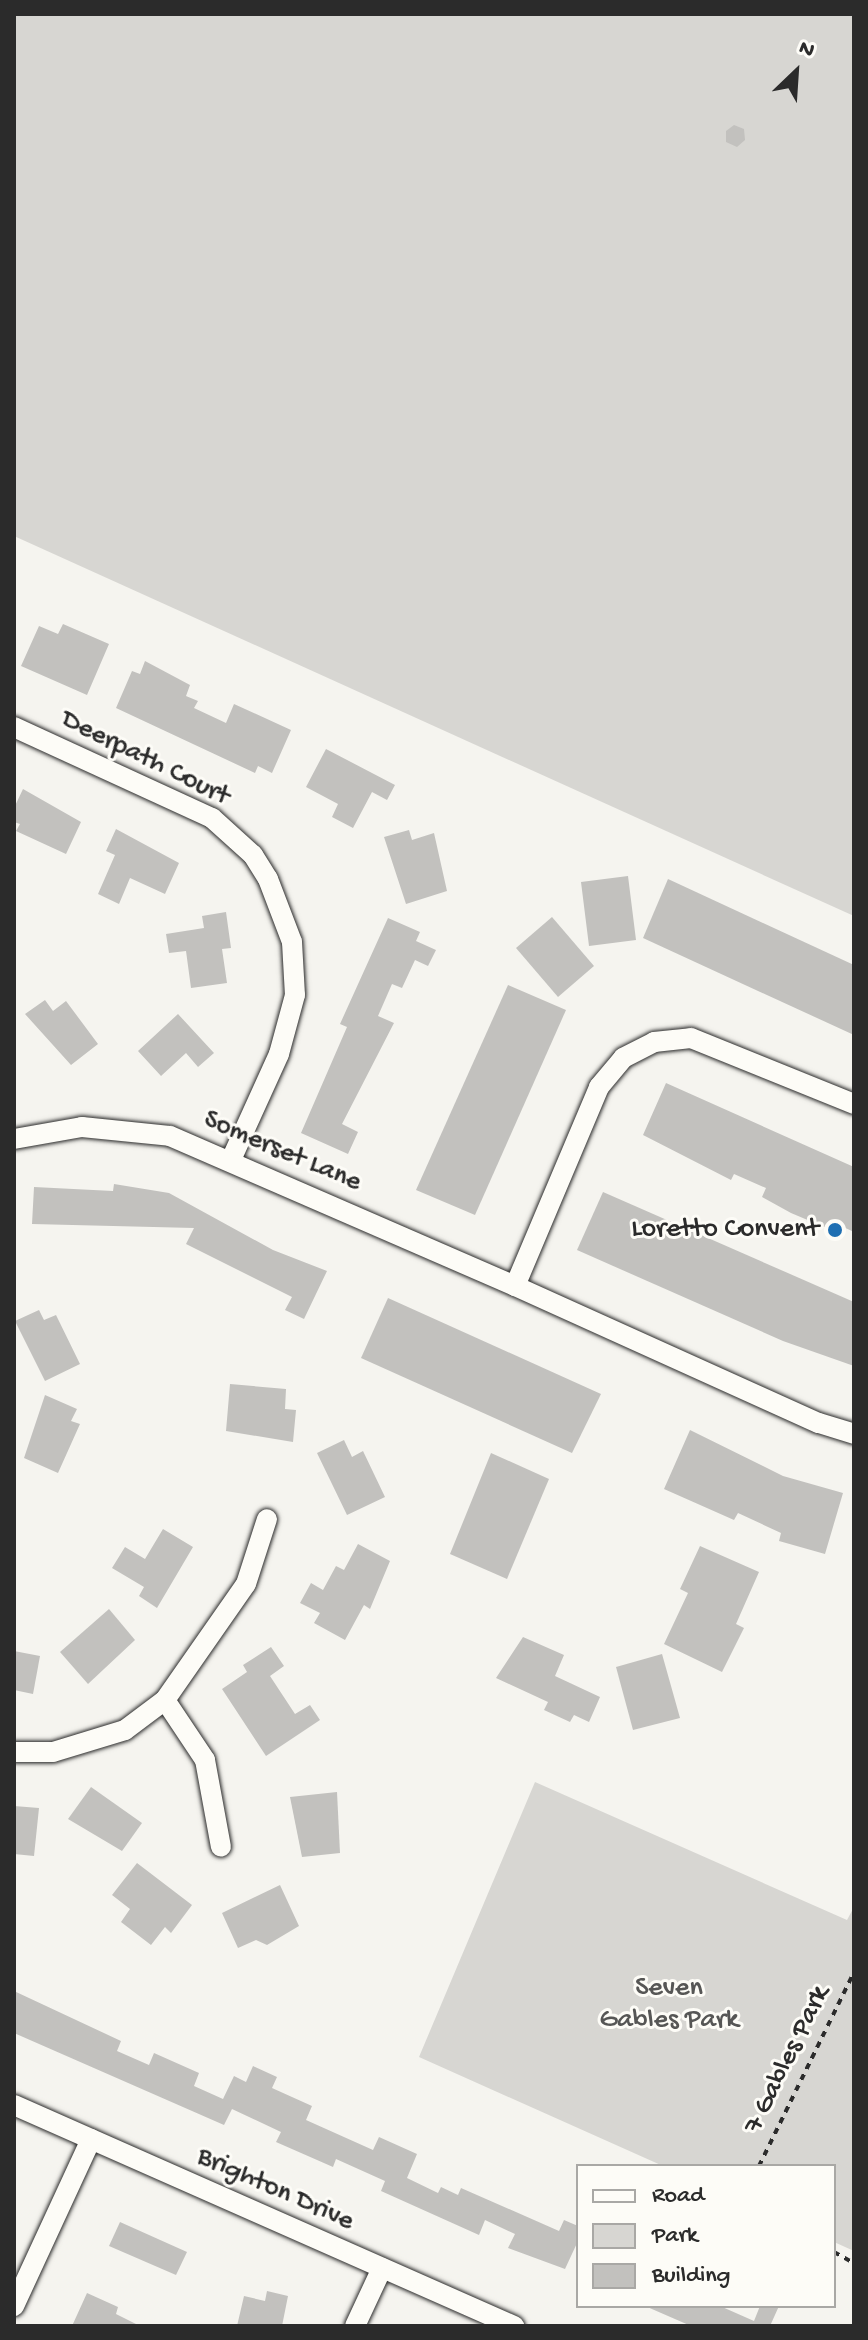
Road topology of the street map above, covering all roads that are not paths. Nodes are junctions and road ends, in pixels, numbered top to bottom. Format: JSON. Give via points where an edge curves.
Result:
{"nodes":[{"id":1,"x":14,"y":727,"type":"edge"},
{"id":2,"x":854,"y":1104,"type":"edge"},
{"id":3,"x":16,"y":1132,"type":"edge"},
{"id":4,"x":231,"y":1160,"type":"junction"},
{"id":5,"x":515,"y":1286,"type":"junction"},
{"id":6,"x":854,"y":1434,"type":"edge"},
{"id":7,"x":267,"y":1519,"type":"dead end"},
{"id":8,"x":165,"y":1700,"type":"junction"},
{"id":9,"x":14,"y":1752,"type":"edge"},
{"id":10,"x":221,"y":1847,"type":"dead end"},
{"id":11,"x":14,"y":2105,"type":"edge"},
{"id":12,"x":91,"y":2139,"type":"junction"},
{"id":13,"x":382,"y":2268,"type":"junction"},
{"id":14,"x":14,"y":2306,"type":"edge"},
{"id":15,"x":355,"y":2326,"type":"edge"},
{"id":16,"x":514,"y":2326,"type":"edge"}],
"edges":[{"from":1,"to":4,"type":"street","name":"Deerpath Court","via":[[212,818],[253,855],[268,879],[292,942],[295,995],[279,1054]]},
{"from":2,"to":5,"type":"street","via":[[691,1038],[654,1042],[623,1058],[599,1087]]},
{"from":3,"to":4,"type":"street","name":"Somerset Lane","via":[[143,1130]]},
{"from":4,"to":5,"type":"street","name":"Somerset Lane"},
{"from":5,"to":6,"type":"street","name":"Somerset Lane"},
{"from":7,"to":8,"type":"street","via":[[246,1584]]},
{"from":8,"to":9,"type":"street","via":[[125,1730],[53,1752]]},
{"from":8,"to":10,"type":"street","via":[[205,1760]]},
{"from":11,"to":12,"type":"street","name":"Brighton Drive"},
{"from":12,"to":13,"type":"street","name":"Brighton Drive"},
{"from":12,"to":14,"type":"street"},
{"from":13,"to":15,"type":"street"},
{"from":13,"to":16,"type":"street","name":"Brighton Drive"}]}
